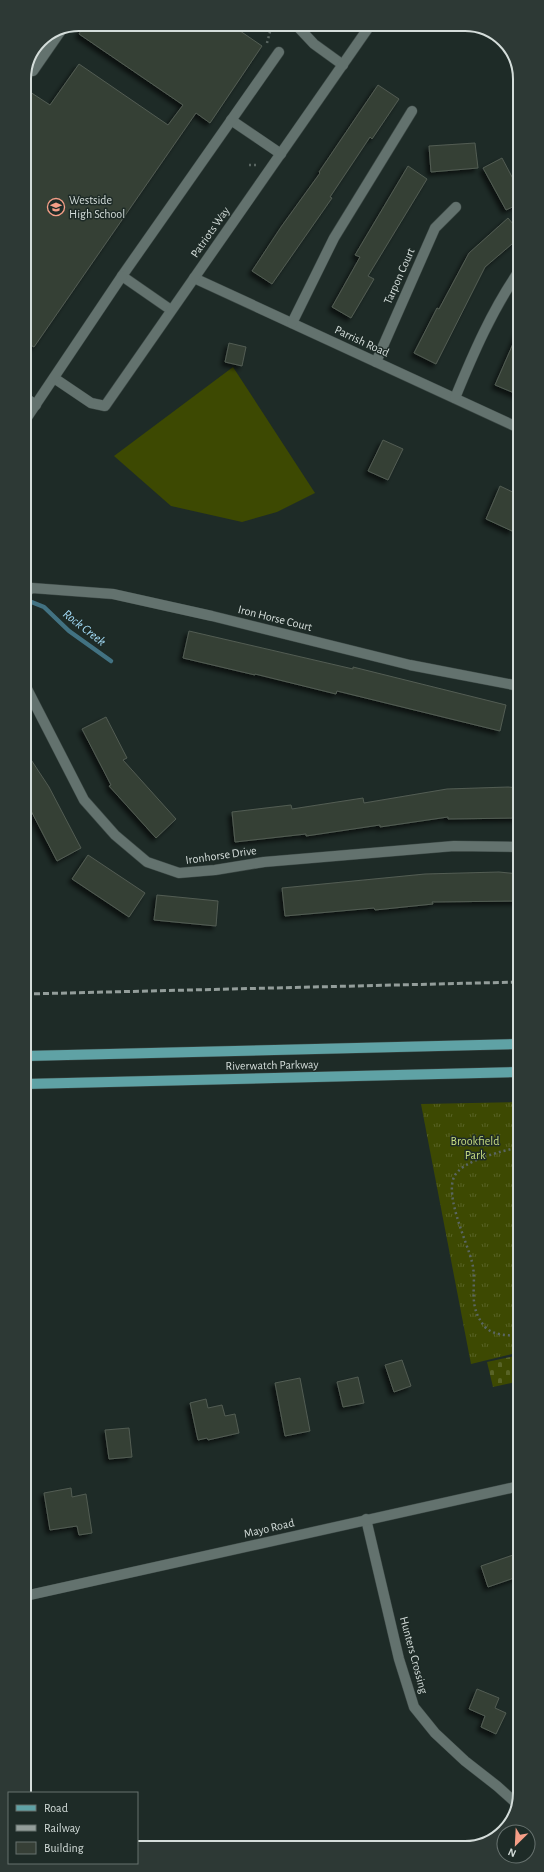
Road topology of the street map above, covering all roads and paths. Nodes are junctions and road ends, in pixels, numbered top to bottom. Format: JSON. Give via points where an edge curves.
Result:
{"nodes":[{"id":1,"x":270,"y":31,"type":"edge"},
{"id":2,"x":302,"y":31,"type":"edge"},
{"id":3,"x":366,"y":31,"type":"edge"},
{"id":4,"x":57,"y":37,"type":"edge"},
{"id":5,"x":267,"y":44,"type":"dead end"},
{"id":6,"x":279,"y":52,"type":"dead end"},
{"id":7,"x":343,"y":65,"type":"junction"},
{"id":8,"x":32,"y":70,"type":"edge"},
{"id":9,"x":412,"y":111,"type":"dead end"},
{"id":10,"x":230,"y":120,"type":"junction"},
{"id":11,"x":281,"y":154,"type":"junction"},
{"id":12,"x":261,"y":162,"type":"dead end"},
{"id":13,"x":249,"y":165,"type":"dead end"},
{"id":14,"x":456,"y":207,"type":"dead end"},
{"id":15,"x":122,"y":276,"type":"junction"},
{"id":16,"x":194,"y":278,"type":"junction"},
{"id":17,"x":513,"y":279,"type":"edge"},
{"id":18,"x":172,"y":310,"type":"junction"},
{"id":19,"x":292,"y":323,"type":"junction"},
{"id":20,"x":376,"y":362,"type":"junction"},
{"id":21,"x":54,"y":378,"type":"junction"},
{"id":22,"x":455,"y":398,"type":"junction"},
{"id":23,"x":31,"y":402,"type":"edge"},
{"id":24,"x":36,"y":405,"type":"junction"},
{"id":25,"x":31,"y":412,"type":"edge"},
{"id":26,"x":513,"y":425,"type":"edge"},
{"id":27,"x":31,"y":590,"type":"edge"},
{"id":28,"x":513,"y":685,"type":"edge"},
{"id":29,"x":31,"y":696,"type":"edge"},
{"id":30,"x":513,"y":848,"type":"edge"},
{"id":31,"x":513,"y":1044,"type":"edge"},
{"id":32,"x":31,"y":1056,"type":"edge"},
{"id":33,"x":513,"y":1072,"type":"edge"},
{"id":34,"x":31,"y":1084,"type":"edge"},
{"id":35,"x":513,"y":1148,"type":"edge"},
{"id":36,"x":513,"y":1336,"type":"edge"},
{"id":37,"x":513,"y":1488,"type":"edge"},
{"id":38,"x":366,"y":1519,"type":"junction"},
{"id":39,"x":31,"y":1595,"type":"edge"},
{"id":40,"x":512,"y":1800,"type":"edge"}],
"edges":[{"from":1,"to":5,"type":"path"},
{"from":2,"to":7,"type":"street","via":[[314,44]]},
{"from":3,"to":7,"type":"street","name":"Patriots Way"},
{"from":4,"to":8,"type":"street"},
{"from":6,"to":10,"type":"street"},
{"from":7,"to":11,"type":"street","name":"Patriots Way"},
{"from":9,"to":19,"type":"street","via":[[334,238]]},
{"from":10,"to":11,"type":"street"},
{"from":10,"to":15,"type":"street"},
{"from":11,"to":16,"type":"street","name":"Patriots Way"},
{"from":12,"to":13,"type":"path","via":[[258,165]]},
{"from":14,"to":20,"type":"street","name":"Tarpon Court","via":[[435,228]]},
{"from":15,"to":18,"type":"street"},
{"from":15,"to":21,"type":"street"},
{"from":16,"to":18,"type":"street","name":"Patriots Way"},
{"from":16,"to":19,"type":"street","name":"Parrish Road"},
{"from":17,"to":22,"type":"street","via":[[503,293],[474,352]]},
{"from":18,"to":21,"type":"street","name":"Patriots Way","via":[[105,406],[91,403]]},
{"from":19,"to":20,"type":"street","name":"Parrish Road"},
{"from":20,"to":22,"type":"street","name":"Parrish Road"},
{"from":21,"to":24,"type":"street"},
{"from":22,"to":26,"type":"street","name":"Parrish Road"},
{"from":23,"to":24,"type":"street"},
{"from":24,"to":25,"type":"street"},
{"from":27,"to":28,"type":"street","name":"Iron Horse Court","via":[[113,594],[410,665]]},
{"from":29,"to":30,"type":"street","name":"Ironhorse Drive","via":[[84,800],[115,835],[147,862],[179,874],[264,862],[454,846]]},
{"from":31,"to":32,"type":"main road","name":"Riverwatch Parkway"},
{"from":33,"to":34,"type":"main road","name":"Riverwatch Parkway"},
{"from":35,"to":36,"type":"path","via":[[496,1152],[464,1168],[454,1177],[452,1193],[474,1271],[472,1298],[477,1314],[491,1332]]},
{"from":37,"to":38,"type":"street","name":"Mayo Road"},
{"from":38,"to":39,"type":"street","name":"Mayo Road"},
{"from":38,"to":40,"type":"street","name":"Hunters Crossing","via":[[399,1659],[414,1707],[464,1761]]}]}
